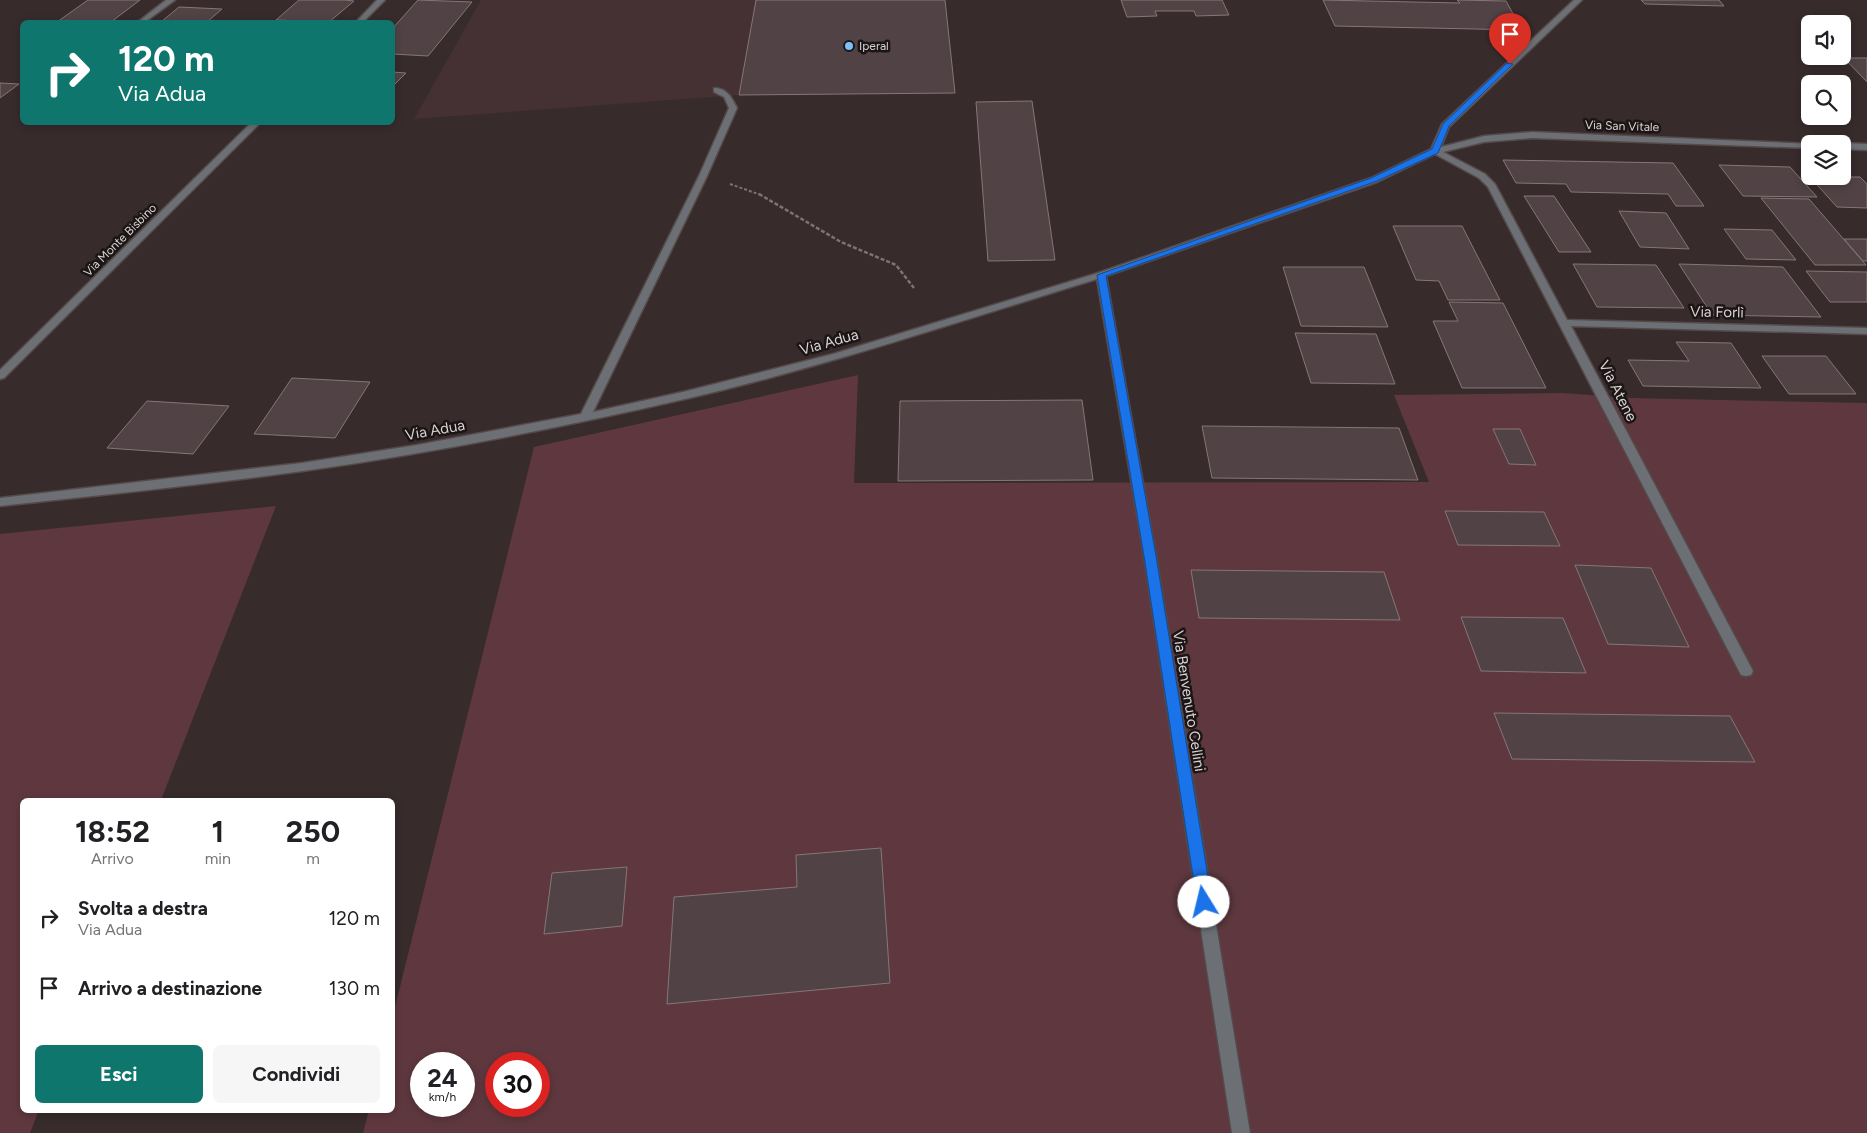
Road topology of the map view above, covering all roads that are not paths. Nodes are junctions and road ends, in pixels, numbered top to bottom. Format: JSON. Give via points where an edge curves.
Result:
{"nodes":[{"id":1,"x":171,"y":0,"type":"edge"},
{"id":2,"x":382,"y":0,"type":"edge"},
{"id":3,"x":1578,"y":0,"type":"edge"},
{"id":4,"x":144,"y":20,"type":"edge"},
{"id":5,"x":361,"y":20,"type":"edge"},
{"id":6,"x":717,"y":90,"type":"dead end"},
{"id":7,"x":254,"y":125,"type":"edge"},
{"id":8,"x":1801,"y":145,"type":"edge"},
{"id":9,"x":1851,"y":146,"type":"edge"},
{"id":10,"x":1867,"y":147,"type":"edge"},
{"id":11,"x":1435,"y":151,"type":"junction"},
{"id":12,"x":1101,"y":275,"type":"junction"},
{"id":13,"x":1566,"y":323,"type":"junction"},
{"id":14,"x":1867,"y":331,"type":"edge"},
{"id":15,"x":0,"y":376,"type":"edge"},
{"id":16,"x":585,"y":418,"type":"junction"},
{"id":17,"x":0,"y":502,"type":"edge"},
{"id":18,"x":1746,"y":671,"type":"dead end"},
{"id":19,"x":1241,"y":1133,"type":"edge"}],
"edges":[{"from":1,"to":4,"type":"street"},
{"from":2,"to":5,"type":"street"},
{"from":3,"to":11,"type":"street","via":[[1445,126]]},
{"from":6,"to":16,"type":"street","via":[[727,96],[733,108]]},
{"from":7,"to":15,"type":"street","name":"Via Monte Bisbino"},
{"from":8,"to":11,"type":"street","name":"Via San Vitale","via":[[1532,135],[1484,139]]},
{"from":9,"to":10,"type":"street"},
{"from":11,"to":12,"type":"street","name":"Via Adua","via":[[1374,180]]},
{"from":11,"to":13,"type":"street","name":"Via Atene","via":[[1482,176],[1492,186]]},
{"from":12,"to":16,"type":"street","name":"Via Adua","via":[[783,371]]},
{"from":12,"to":19,"type":"street","name":"Via Benvenuto Cellini","via":[[1150,556]]},
{"from":13,"to":14,"type":"street","name":"Via Forlì"},
{"from":13,"to":18,"type":"street","name":"Via Atene"},
{"from":16,"to":17,"type":"street","name":"Via Adua","via":[[302,467]]}]}
